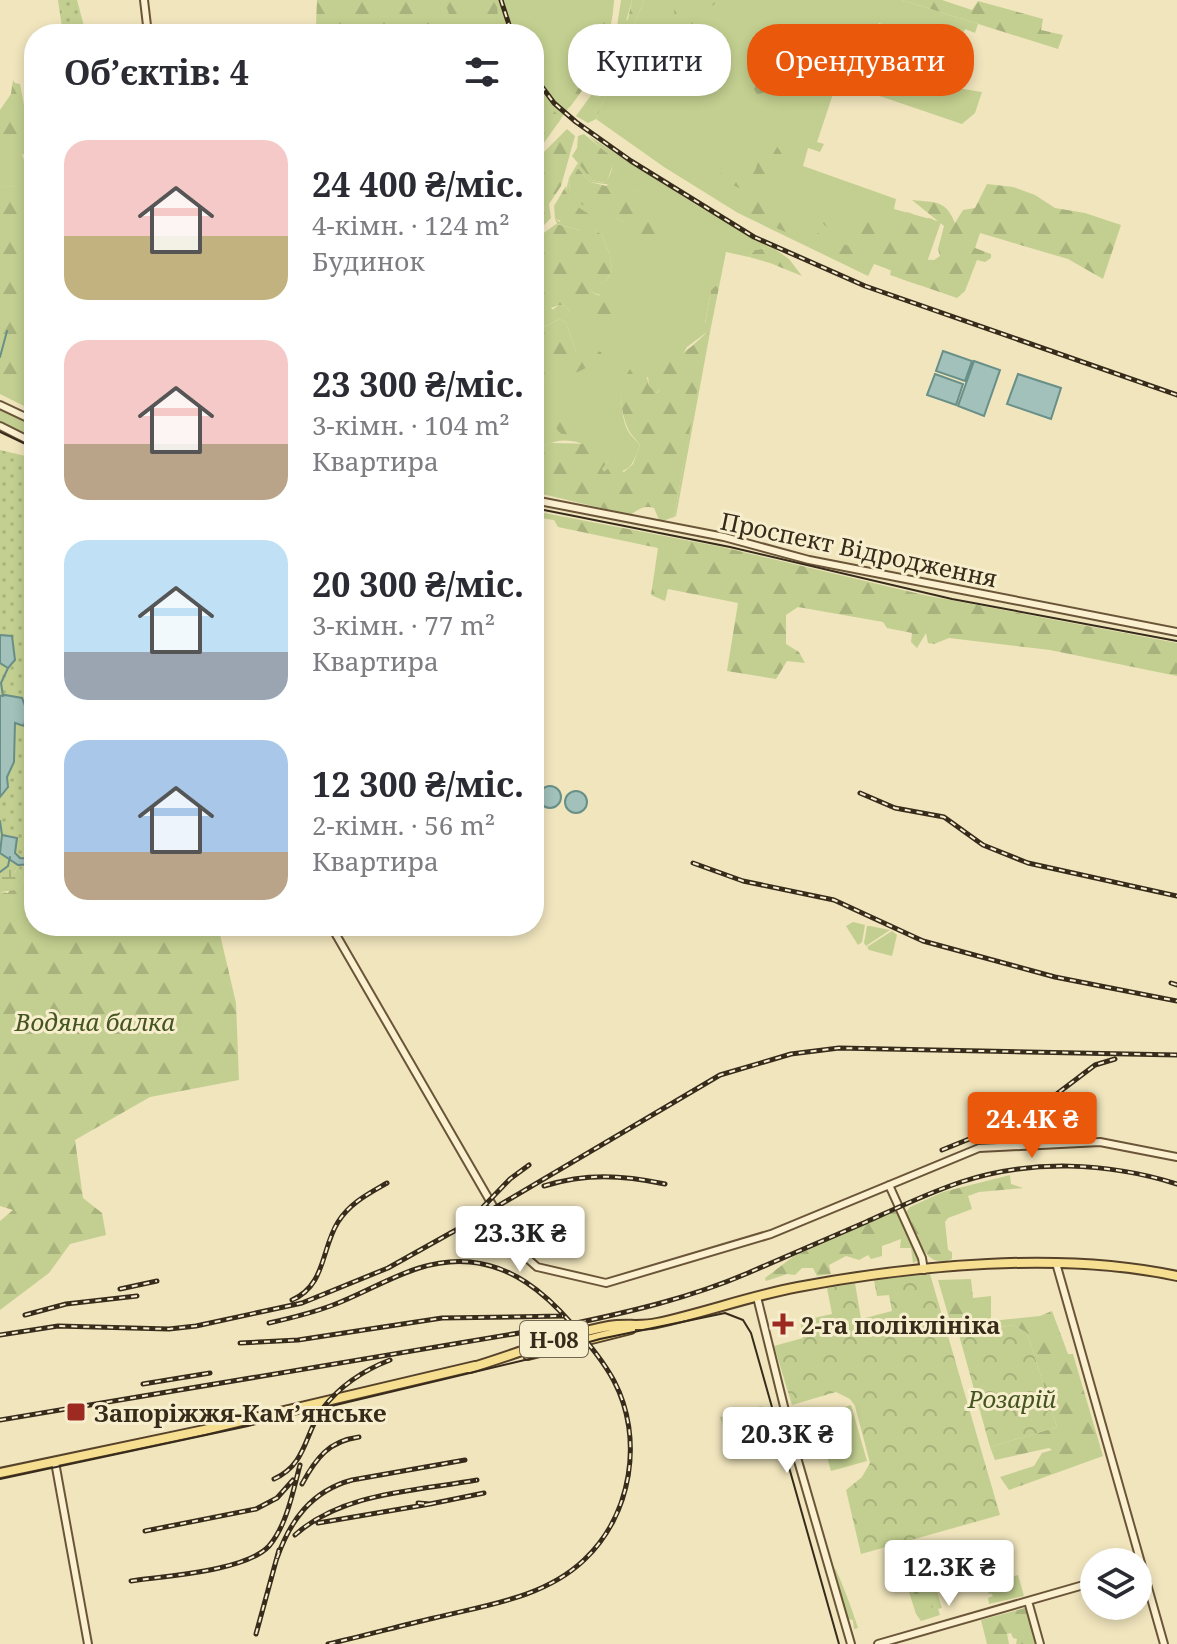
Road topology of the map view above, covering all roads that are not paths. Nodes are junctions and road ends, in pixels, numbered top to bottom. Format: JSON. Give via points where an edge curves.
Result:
{"nodes":[{"id":1,"x":144,"y":0,"type":"edge"},
{"id":2,"x":147,"y":24,"type":"edge"},
{"id":3,"x":0,"y":405,"type":"edge"},
{"id":4,"x":24,"y":416,"type":"edge"},
{"id":5,"x":0,"y":426,"type":"edge"},
{"id":6,"x":24,"y":438,"type":"edge"},
{"id":7,"x":544,"y":502,"type":"edge"},
{"id":8,"x":1177,"y":632,"type":"edge"},
{"id":9,"x":337,"y":936,"type":"edge"},
{"id":10,"x":1177,"y":1157,"type":"edge"},
{"id":11,"x":889,"y":1185,"type":"junction"},
{"id":12,"x":1056,"y":1263,"type":"junction"},
{"id":13,"x":924,"y":1270,"type":"junction"},
{"id":14,"x":1177,"y":1276,"type":"edge"},
{"id":15,"x":757,"y":1297,"type":"junction"},
{"id":16,"x":55,"y":1462,"type":"junction"},
{"id":17,"x":0,"y":1473,"type":"edge"},
{"id":18,"x":1134,"y":1548,"type":"edge"},
{"id":19,"x":1080,"y":1586,"type":"edge"},
{"id":20,"x":1028,"y":1601,"type":"junction"},
{"id":21,"x":1152,"y":1607,"type":"edge"},
{"id":22,"x":88,"y":1644,"type":"edge"},
{"id":23,"x":851,"y":1644,"type":"edge"},
{"id":24,"x":878,"y":1644,"type":"edge"},
{"id":25,"x":1040,"y":1644,"type":"edge"},
{"id":26,"x":1164,"y":1644,"type":"edge"}],
"edges":[{"from":1,"to":2,"type":"street"},
{"from":3,"to":4,"type":"street"},
{"from":5,"to":6,"type":"street"},
{"from":7,"to":8,"type":"street","name":"Проспект Відродження"},
{"from":9,"to":11,"type":"street","via":[[519,1251],[537,1267],[606,1283],[771,1234]]},
{"from":10,"to":11,"type":"street","via":[[1100,1142],[979,1148]]},
{"from":11,"to":13,"type":"street"},
{"from":12,"to":13,"type":"main road","number":"Н-08"},
{"from":12,"to":14,"type":"main road","number":"Н-08"},
{"from":12,"to":18,"type":"street"},
{"from":13,"to":15,"type":"main road","number":"Н-08"},
{"from":15,"to":16,"type":"main road","number":"Н-08"},
{"from":15,"to":23,"type":"street"},
{"from":16,"to":17,"type":"main road","number":"Н-08"},
{"from":16,"to":22,"type":"street"},
{"from":19,"to":20,"type":"street"},
{"from":20,"to":24,"type":"street"},
{"from":20,"to":25,"type":"street"},
{"from":21,"to":26,"type":"street"}]}
